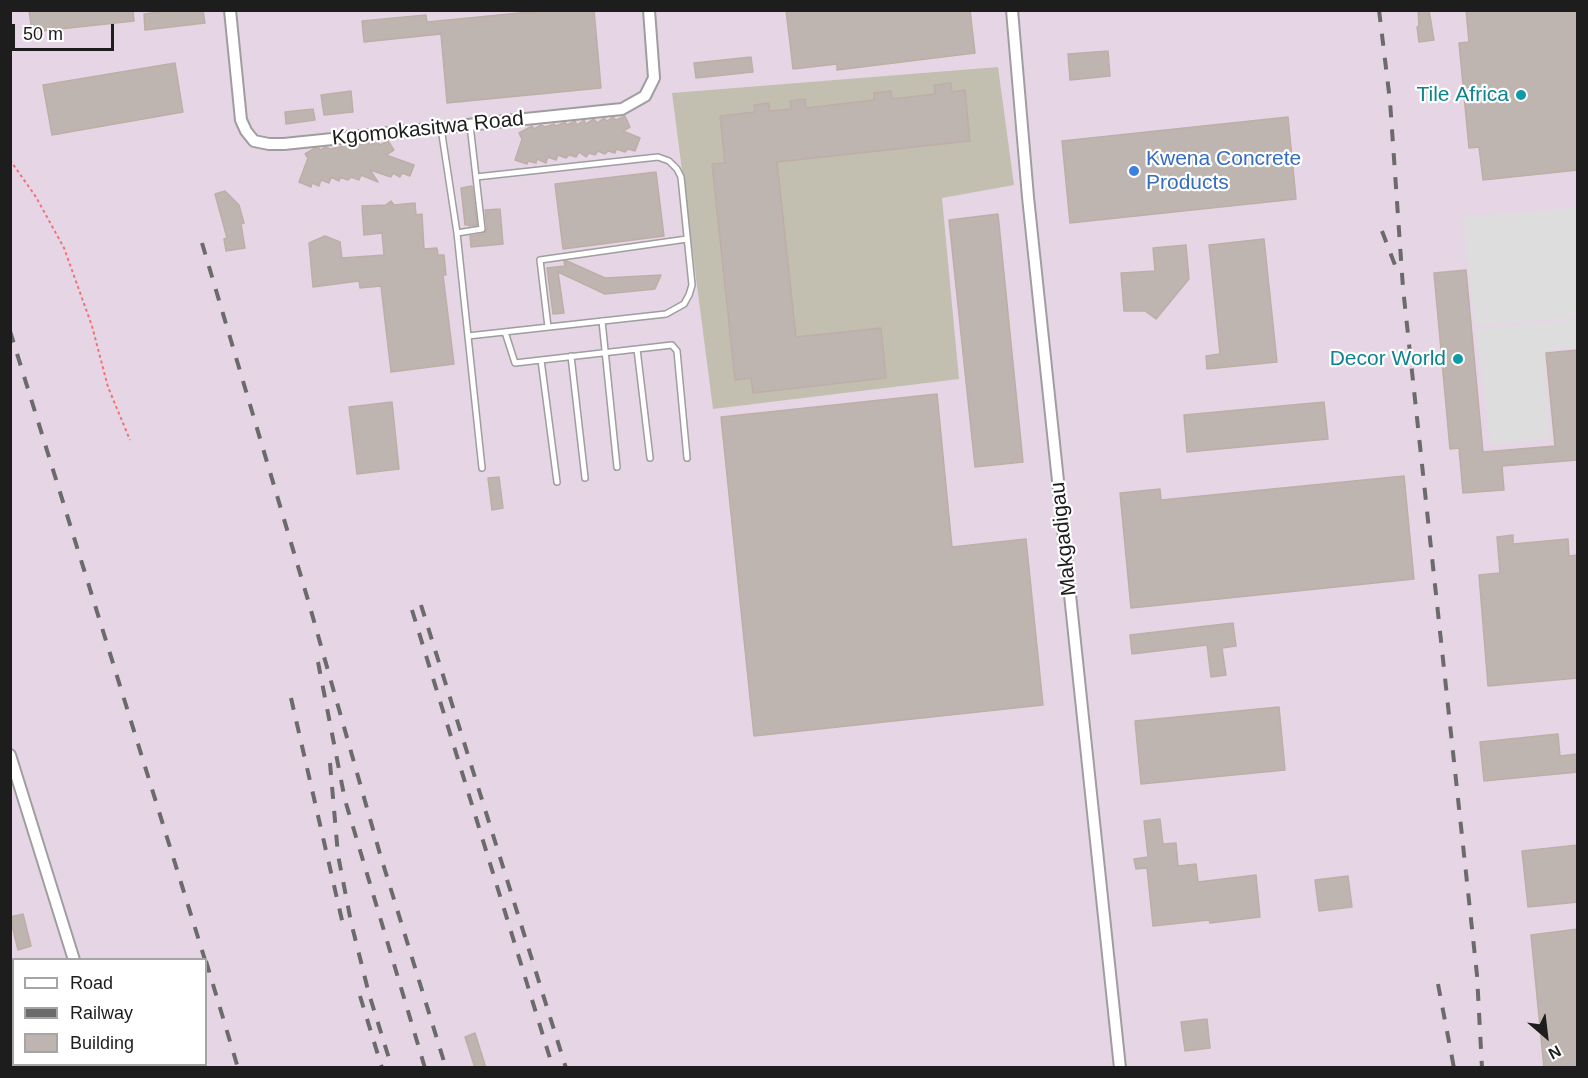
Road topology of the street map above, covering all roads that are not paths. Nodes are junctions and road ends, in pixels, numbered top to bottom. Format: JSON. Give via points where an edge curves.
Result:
{"nodes":[{"id":1,"x":230,"y":10,"type":"edge"},
{"id":2,"x":649,"y":10,"type":"edge"},
{"id":3,"x":1012,"y":10,"type":"edge"},
{"id":4,"x":470,"y":124,"type":"junction"},
{"id":5,"x":441,"y":128,"type":"junction"},
{"id":6,"x":476,"y":177,"type":"junction"},
{"id":7,"x":457,"y":233,"type":"junction"},
{"id":8,"x":687,"y":239,"type":"junction"},
{"id":9,"x":602,"y":321,"type":"junction"},
{"id":10,"x":548,"y":327,"type":"junction"},
{"id":11,"x":505,"y":332,"type":"junction"},
{"id":12,"x":468,"y":336,"type":"junction"},
{"id":13,"x":637,"y":349,"type":"junction"},
{"id":14,"x":605,"y":352,"type":"junction"},
{"id":15,"x":571,"y":356,"type":"junction"},
{"id":16,"x":541,"y":360,"type":"junction"},
{"id":17,"x":650,"y":458,"type":"dead end"},
{"id":18,"x":687,"y":458,"type":"dead end"},
{"id":19,"x":617,"y":467,"type":"dead end"},
{"id":20,"x":482,"y":468,"type":"dead end"},
{"id":21,"x":585,"y":478,"type":"dead end"},
{"id":22,"x":557,"y":482,"type":"dead end"},
{"id":23,"x":10,"y":755,"type":"edge"},
{"id":24,"x":73,"y":958,"type":"edge"},
{"id":25,"x":1120,"y":1068,"type":"edge"}],
"edges":[{"from":1,"to":5,"type":"street","name":"Kgomokasitwa Road","via":[[241,120],[254,141],[284,144]]},
{"from":2,"to":4,"type":"street","name":"Kgomokasitwa Road","via":[[654,78],[645,96],[622,108]]},
{"from":3,"to":25,"type":"street","name":"Makgadigau","via":[[1028,197]]},
{"from":4,"to":5,"type":"street","name":"Kgomokasitwa Road"},
{"from":4,"to":6,"type":"lane"},
{"from":5,"to":7,"type":"lane"},
{"from":6,"to":7,"type":"lane","via":[[482,229]]},
{"from":6,"to":8,"type":"lane","via":[[658,157],[669,161],[681,177]]},
{"from":7,"to":12,"type":"lane"},
{"from":8,"to":9,"type":"lane","via":[[692,285],[684,304],[666,314]]},
{"from":8,"to":10,"type":"lane","via":[[540,261]]},
{"from":9,"to":10,"type":"lane"},
{"from":9,"to":14,"type":"lane"},
{"from":10,"to":11,"type":"lane"},
{"from":11,"to":12,"type":"lane"},
{"from":11,"to":16,"type":"lane","via":[[515,363]]},
{"from":12,"to":20,"type":"lane"},
{"from":13,"to":14,"type":"lane"},
{"from":13,"to":17,"type":"lane"},
{"from":13,"to":18,"type":"lane","via":[[672,345],[677,351]]},
{"from":14,"to":15,"type":"lane"},
{"from":14,"to":19,"type":"lane"},
{"from":15,"to":16,"type":"lane"},
{"from":15,"to":21,"type":"lane"},
{"from":16,"to":22,"type":"lane"},
{"from":23,"to":24,"type":"street"}]}
